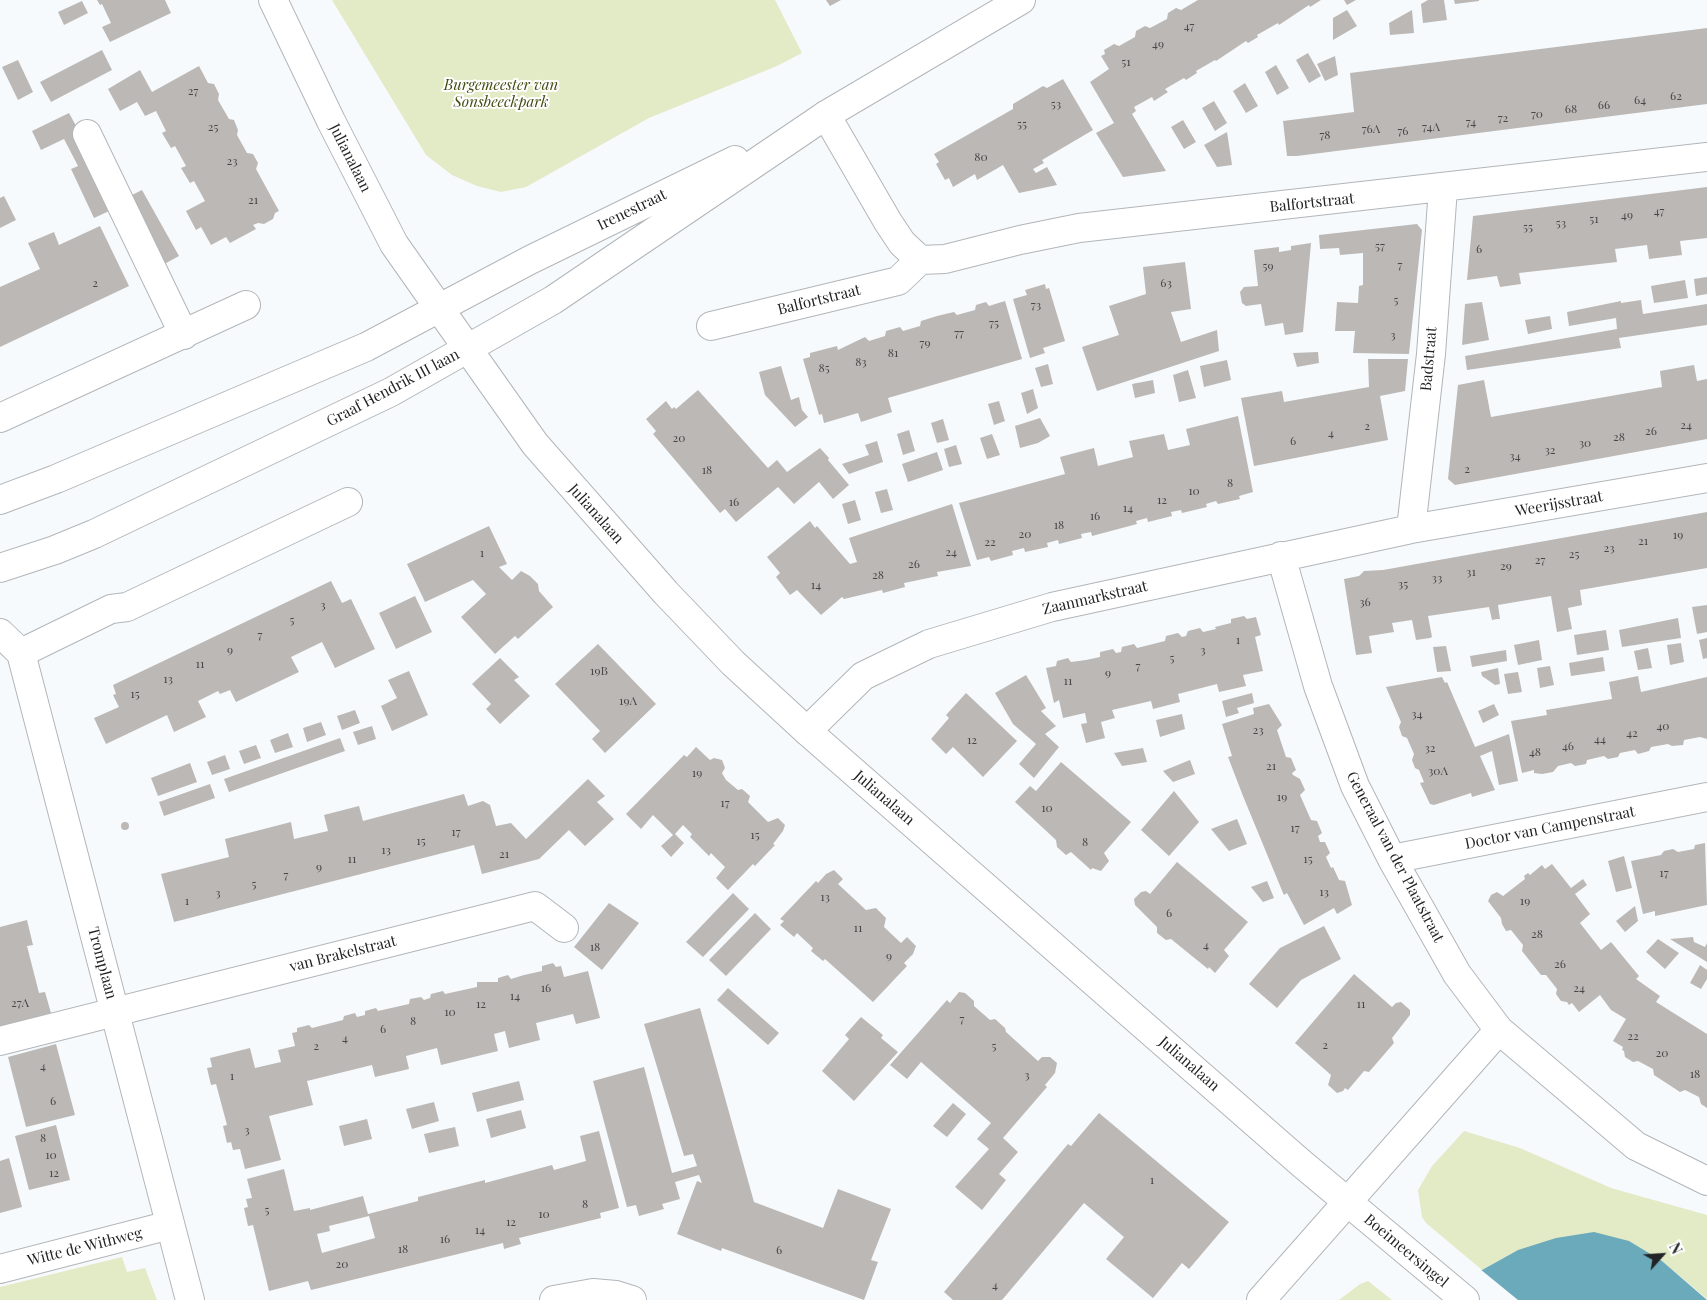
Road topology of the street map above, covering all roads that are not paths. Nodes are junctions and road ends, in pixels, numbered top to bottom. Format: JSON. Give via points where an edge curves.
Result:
{"nodes":[{"id":1,"x":273,"y":0,"type":"edge"},
{"id":2,"x":1021,"y":0,"type":"edge"},
{"id":3,"x":826,"y":115,"type":"junction"},
{"id":4,"x":87,"y":134,"type":"dead end"},
{"id":5,"x":1707,"y":156,"type":"edge"},
{"id":6,"x":1443,"y":188,"type":"junction"},
{"id":7,"x":920,"y":260,"type":"junction"},
{"id":8,"x":246,"y":305,"type":"dead end"},
{"id":9,"x":439,"y":308,"type":"junction"},
{"id":10,"x":711,"y":326,"type":"dead end"},
{"id":11,"x":184,"y":335,"type":"junction"},
{"id":12,"x":467,"y":349,"type":"junction"},
{"id":13,"x":0,"y":418,"type":"edge"},
{"id":14,"x":1707,"y":478,"type":"edge"},
{"id":15,"x":0,"y":500,"type":"edge"},
{"id":16,"x":348,"y":502,"type":"dead end"},
{"id":17,"x":1411,"y":529,"type":"junction"},
{"id":18,"x":1281,"y":556,"type":"junction"},
{"id":19,"x":0,"y":568,"type":"edge"},
{"id":20,"x":0,"y":633,"type":"edge"},
{"id":21,"x":21,"y":653,"type":"junction"},
{"id":22,"x":807,"y":731,"type":"junction"},
{"id":23,"x":1707,"y":797,"type":"edge"},
{"id":24,"x":1392,"y":859,"type":"junction"},
{"id":25,"x":564,"y":928,"type":"dead end"},
{"id":26,"x":115,"y":1011,"type":"junction"},
{"id":27,"x":1499,"y":1030,"type":"junction"},
{"id":28,"x":0,"y":1041,"type":"edge"},
{"id":29,"x":1707,"y":1181,"type":"edge"},
{"id":30,"x":1347,"y":1201,"type":"junction"},
{"id":31,"x":170,"y":1225,"type":"junction"},
{"id":32,"x":0,"y":1268,"type":"edge"},
{"id":33,"x":190,"y":1300,"type":"edge"},
{"id":34,"x":554,"y":1300,"type":"edge"},
{"id":35,"x":632,"y":1300,"type":"edge"},
{"id":36,"x":1261,"y":1300,"type":"edge"},
{"id":37,"x":1465,"y":1300,"type":"edge"}],
"edges":[{"from":1,"to":9,"type":"street","name":"Julianalaan","via":[[394,244]]},
{"from":2,"to":3,"type":"street","name":"Irenestraat"},
{"from":3,"to":7,"type":"street","via":[[888,222],[902,243]]},
{"from":3,"to":9,"type":"street","name":"Irenestraat"},
{"from":3,"to":12,"type":"street","name":"Irenestraat","via":[[553,300]]},
{"from":4,"to":11,"type":"street"},
{"from":5,"to":6,"type":"street","name":"Balfortstraat"},
{"from":6,"to":7,"type":"street","name":"Balfortstraat","via":[[1079,228],[945,259]]},
{"from":6,"to":17,"type":"street","name":"Badstraat","via":[[1431,354]]},
{"from":7,"to":10,"type":"street","name":"Balfortstraat","via":[[898,281]]},
{"from":8,"to":11,"type":"street"},
{"from":9,"to":12,"type":"street","name":"Graaf Hendrik III laan"},
{"from":9,"to":15,"type":"street","via":[[358,350]]},
{"from":11,"to":13,"type":"street"},
{"from":12,"to":19,"type":"street","name":"Graaf Hendrik III laan","via":[[391,392],[94,534]]},
{"from":12,"to":22,"type":"street","name":"Julianalaan","via":[[535,444],[573,489],[733,663]]},
{"from":14,"to":17,"type":"street","name":"Weerijsstraat"},
{"from":16,"to":21,"type":"street","via":[[127,607],[111,609]]},
{"from":17,"to":18,"type":"street","name":"Zaanmarkstraat"},
{"from":18,"to":22,"type":"street","name":"Zaanmarkstraat","via":[[1052,607],[929,644],[863,676]]},
{"from":18,"to":24,"type":"street","name":"Generaal van der Plaatstraat","via":[[1318,686],[1354,786]]},
{"from":20,"to":21,"type":"street"},
{"from":21,"to":26,"type":"street","name":"Tromplaan"},
{"from":22,"to":30,"type":"street","name":"Julianalaan"},
{"from":23,"to":24,"type":"street","name":"Doctor van Campenstraat"},
{"from":24,"to":27,"type":"street","name":"Generaal van der Plaatstraat","via":[[1457,974]]},
{"from":25,"to":26,"type":"street","name":"van Brakelstraat","via":[[535,906]]},
{"from":26,"to":28,"type":"street"},
{"from":26,"to":31,"type":"street","name":"Tromplaan"},
{"from":27,"to":29,"type":"street","name":"Generaal van der Plaatstraat","via":[[1636,1146]]},
{"from":27,"to":30,"type":"street"},
{"from":30,"to":36,"type":"street"},
{"from":30,"to":37,"type":"street","name":"Boeimeersingel"},
{"from":31,"to":32,"type":"street","name":"Witte de Withweg"},
{"from":31,"to":33,"type":"street","name":"Tromplaan"},
{"from":34,"to":35,"type":"street","via":[[593,1293],[616,1294]]}]}
